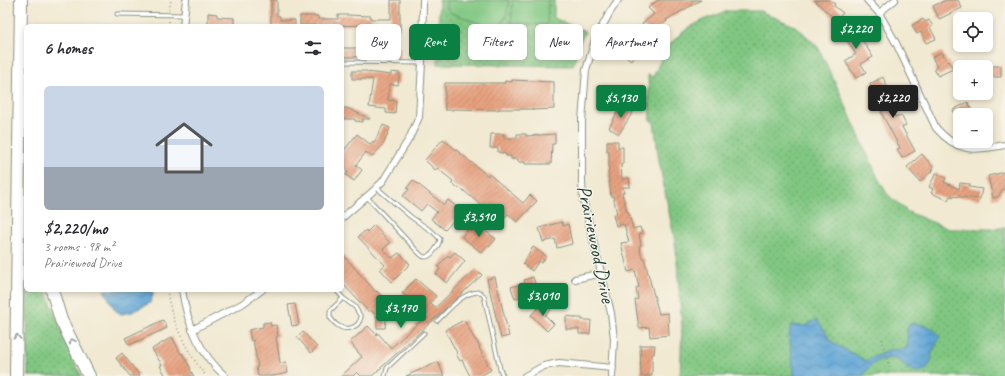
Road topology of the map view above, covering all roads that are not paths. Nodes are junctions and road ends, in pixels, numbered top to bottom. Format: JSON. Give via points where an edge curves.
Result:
{"nodes":[{"id":1,"x":21,"y":0,"type":"edge"},
{"id":2,"x":186,"y":0,"type":"edge"},
{"id":3,"x":423,"y":0,"type":"edge"},
{"id":4,"x":618,"y":0,"type":"edge"},
{"id":5,"x":867,"y":0,"type":"edge"},
{"id":6,"x":895,"y":0,"type":"edge"},
{"id":7,"x":117,"y":14,"type":"dead end"},
{"id":8,"x":879,"y":14,"type":"junction"},
{"id":9,"x":184,"y":15,"type":"junction"},
{"id":10,"x":183,"y":24,"type":"edge"},
{"id":11,"x":344,"y":62,"type":"edge"},
{"id":12,"x":422,"y":63,"type":"junction"},
{"id":13,"x":20,"y":119,"type":"junction"},
{"id":14,"x":1005,"y":145,"type":"edge"},
{"id":15,"x":24,"y":149,"type":"edge"},
{"id":16,"x":376,"y":188,"type":"junction"},
{"id":17,"x":367,"y":197,"type":"junction"},
{"id":18,"x":344,"y":216,"type":"edge"},
{"id":19,"x":602,"y":273,"type":"junction"},
{"id":20,"x":575,"y":279,"type":"dead end"},
{"id":21,"x":53,"y":292,"type":"edge"},
{"id":22,"x":182,"y":292,"type":"edge"},
{"id":23,"x":259,"y":292,"type":"edge"},
{"id":24,"x":338,"y":292,"type":"edge"},
{"id":25,"x":344,"y":298,"type":"junction"},
{"id":26,"x":437,"y":321,"type":"dead end"},
{"id":27,"x":192,"y":330,"type":"junction"},
{"id":28,"x":424,"y":333,"type":"dead end"},
{"id":29,"x":613,"y":368,"type":"junction"},
{"id":30,"x":16,"y":376,"type":"edge"},
{"id":31,"x":89,"y":376,"type":"edge"},
{"id":32,"x":224,"y":376,"type":"edge"},
{"id":33,"x":385,"y":376,"type":"edge"},
{"id":34,"x":503,"y":376,"type":"edge"},
{"id":35,"x":525,"y":376,"type":"edge"},
{"id":36,"x":612,"y":376,"type":"edge"}],
"edges":[{"from":1,"to":13,"type":"highway"},
{"from":2,"to":9,"type":"street"},
{"from":3,"to":12,"type":"street"},
{"from":4,"to":19,"type":"street","name":"Prairiewood Drive","via":[[595,40],[586,70],[582,121],[584,199]]},
{"from":5,"to":8,"type":"street"},
{"from":6,"to":8,"type":"street"},
{"from":7,"to":9,"type":"lane"},
{"from":8,"to":14,"type":"street","via":[[936,128],[945,138],[959,147],[976,149]]},
{"from":9,"to":10,"type":"street"},
{"from":11,"to":12,"type":"lane"},
{"from":12,"to":16,"type":"street","via":[[418,117],[409,139]]},
{"from":13,"to":15,"type":"highway"},
{"from":30,"to":13,"type":"highway","one_way":true},
{"from":16,"to":17,"type":"street"},
{"from":16,"to":17,"type":"lane","via":[[440,239],[440,243],[431,254],[424,257],[417,251]]},
{"from":17,"to":18,"type":"street"},
{"from":19,"to":20,"type":"street"},
{"from":19,"to":29,"type":"street","name":"Prairiewood Drive","via":[[611,313],[614,339]]},
{"from":31,"to":21,"type":"highway","one_way":true,"via":[[61,320]]},
{"from":22,"to":27,"type":"street"},
{"from":23,"to":27,"type":"street"},
{"from":24,"to":25,"type":"lane"},
{"from":25,"to":25,"type":"lane","via":[[361,317],[357,326],[339,326],[330,317],[330,310]]},
{"from":26,"to":34,"type":"lane","via":[[467,294],[480,292],[484,296]]},
{"from":27,"to":32,"type":"street","via":[[202,350]]},
{"from":28,"to":33,"type":"lane","via":[[387,368]]},
{"from":29,"to":35,"type":"street","via":[[559,363],[544,366]]},
{"from":29,"to":36,"type":"street","name":"Prairiewood Drive"}]}
